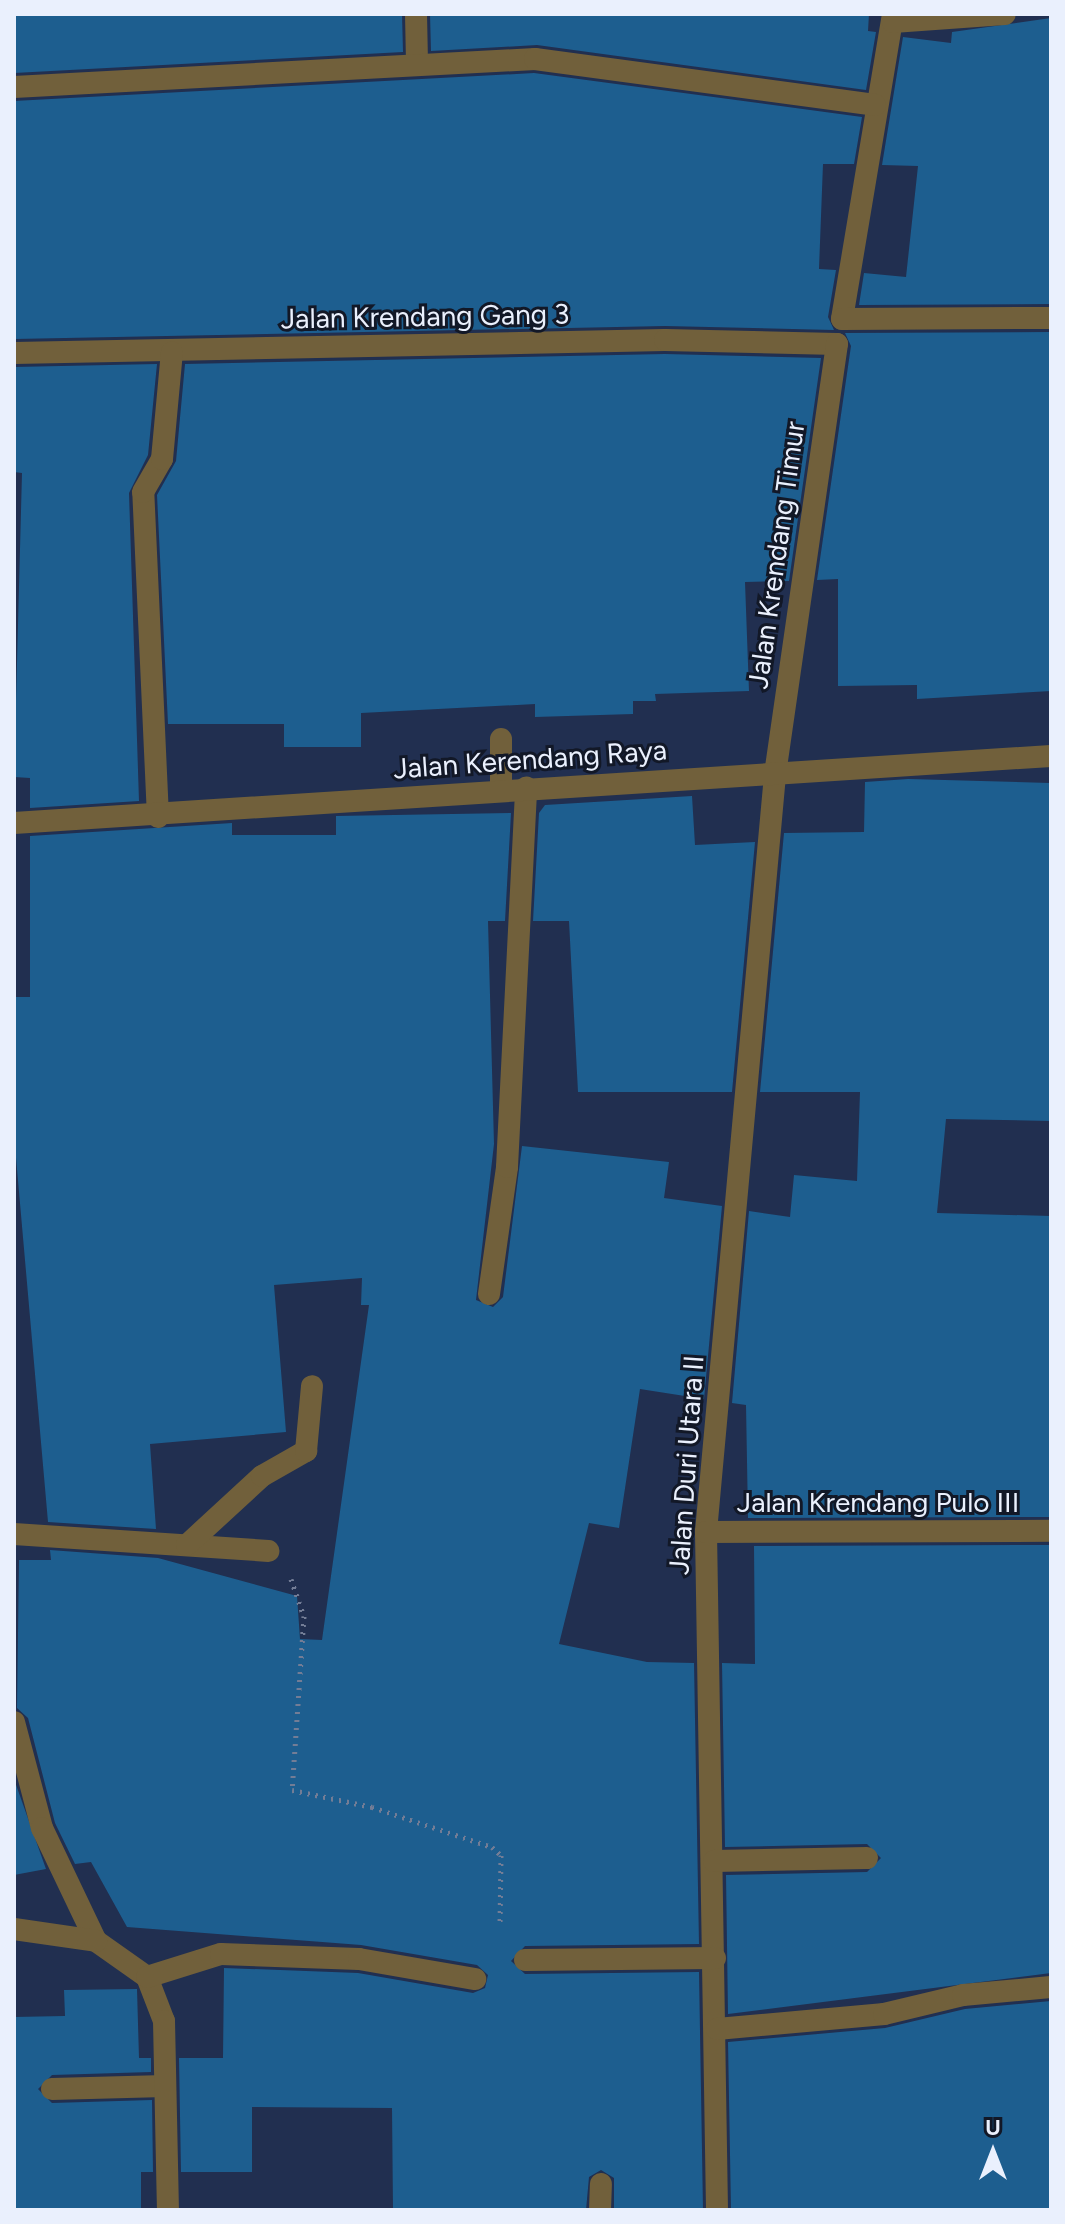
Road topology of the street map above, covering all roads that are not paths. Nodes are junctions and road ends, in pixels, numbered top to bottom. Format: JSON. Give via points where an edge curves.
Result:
{"nodes":[{"id":1,"x":416,"y":14,"type":"edge"},
{"id":2,"x":1005,"y":14,"type":"edge"},
{"id":3,"x":893,"y":18,"type":"edge"},
{"id":4,"x":417,"y":63,"type":"junction"},
{"id":5,"x":14,"y":87,"type":"edge"},
{"id":6,"x":875,"y":105,"type":"junction"},
{"id":7,"x":1051,"y":318,"type":"edge"},
{"id":8,"x":837,"y":344,"type":"joint"},
{"id":9,"x":172,"y":352,"type":"junction"},
{"id":10,"x":14,"y":353,"type":"edge"},
{"id":11,"x":501,"y":739,"type":"dead end"},
{"id":12,"x":1051,"y":756,"type":"edge"},
{"id":13,"x":775,"y":775,"type":"junction"},
{"id":14,"x":526,"y":787,"type":"junction"},
{"id":15,"x":501,"y":790,"type":"junction"},
{"id":16,"x":158,"y":817,"type":"junction"},
{"id":17,"x":14,"y":823,"type":"edge"},
{"id":18,"x":489,"y":1294,"type":"dead end"},
{"id":19,"x":312,"y":1386,"type":"dead end"},
{"id":20,"x":1051,"y":1531,"type":"edge"},
{"id":21,"x":706,"y":1532,"type":"junction"},
{"id":22,"x":14,"y":1534,"type":"edge"},
{"id":23,"x":187,"y":1545,"type":"junction"},
{"id":24,"x":268,"y":1551,"type":"road end"},
{"id":25,"x":14,"y":1722,"type":"edge"},
{"id":26,"x":867,"y":1858,"type":"dead end"},
{"id":27,"x":714,"y":1861,"type":"junction"},
{"id":28,"x":14,"y":1929,"type":"edge"},
{"id":29,"x":96,"y":1941,"type":"junction"},
{"id":30,"x":715,"y":1958,"type":"junction"},
{"id":31,"x":525,"y":1960,"type":"dead end"},
{"id":32,"x":147,"y":1977,"type":"junction"},
{"id":33,"x":475,"y":1979,"type":"dead end"},
{"id":34,"x":1051,"y":1987,"type":"edge"},
{"id":35,"x":717,"y":2029,"type":"junction"},
{"id":36,"x":165,"y":2086,"type":"junction"},
{"id":37,"x":52,"y":2089,"type":"dead end"},
{"id":38,"x":601,"y":2184,"type":"dead end"},
{"id":39,"x":168,"y":2210,"type":"edge"},
{"id":40,"x":600,"y":2210,"type":"edge"},
{"id":41,"x":717,"y":2210,"type":"edge"}],
"edges":[{"from":1,"to":4,"type":"street"},
{"from":2,"to":3,"type":"street"},
{"from":3,"to":6,"type":"street"},
{"from":4,"to":5,"type":"street"},
{"from":4,"to":6,"type":"street","via":[[535,59]]},
{"from":6,"to":7,"type":"street","via":[[842,319]]},
{"from":8,"to":9,"type":"street","name":"Jalan Krendang Gang 3","via":[[665,340]]},
{"from":8,"to":13,"type":"street","name":"Jalan Krendang Timur"},
{"from":9,"to":10,"type":"street","name":"Jalan Krendang Gang 3"},
{"from":9,"to":16,"type":"street","via":[[162,459],[143,492]]},
{"from":11,"to":15,"type":"street"},
{"from":12,"to":13,"type":"street","name":"Jalan Kerendang Raya"},
{"from":13,"to":14,"type":"street","name":"Jalan Kerendang Raya"},
{"from":13,"to":21,"type":"street","name":"Jalan Duri Utara II"},
{"from":14,"to":15,"type":"street","name":"Jalan Kerendang Raya"},
{"from":14,"to":18,"type":"street","via":[[507,1167]]},
{"from":15,"to":16,"type":"street","name":"Jalan Kerendang Raya"},
{"from":16,"to":17,"type":"street","name":"Jalan Kerendang Raya"},
{"from":19,"to":23,"type":"street","via":[[306,1451],[262,1476]]},
{"from":20,"to":21,"type":"street","name":"Jalan Krendang Pulo III"},
{"from":21,"to":27,"type":"street","name":"Jalan Duri Utara II"},
{"from":22,"to":23,"type":"street"},
{"from":23,"to":24,"type":"street"},
{"from":25,"to":29,"type":"street","via":[[42,1828]]},
{"from":26,"to":27,"type":"street"},
{"from":27,"to":30,"type":"street","name":"Jalan Duri Utara II"},
{"from":28,"to":29,"type":"street"},
{"from":29,"to":32,"type":"street"},
{"from":30,"to":31,"type":"street"},
{"from":30,"to":35,"type":"street","name":"Jalan Duri Utara II"},
{"from":32,"to":33,"type":"street","via":[[221,1954],[359,1959]]},
{"from":32,"to":36,"type":"street","via":[[164,2021]]},
{"from":34,"to":35,"type":"street","via":[[963,1995],[884,2014]]},
{"from":35,"to":41,"type":"street","name":"Jalan Duri Utara II"},
{"from":36,"to":37,"type":"street"},
{"from":36,"to":39,"type":"street"},
{"from":38,"to":40,"type":"street"}]}
